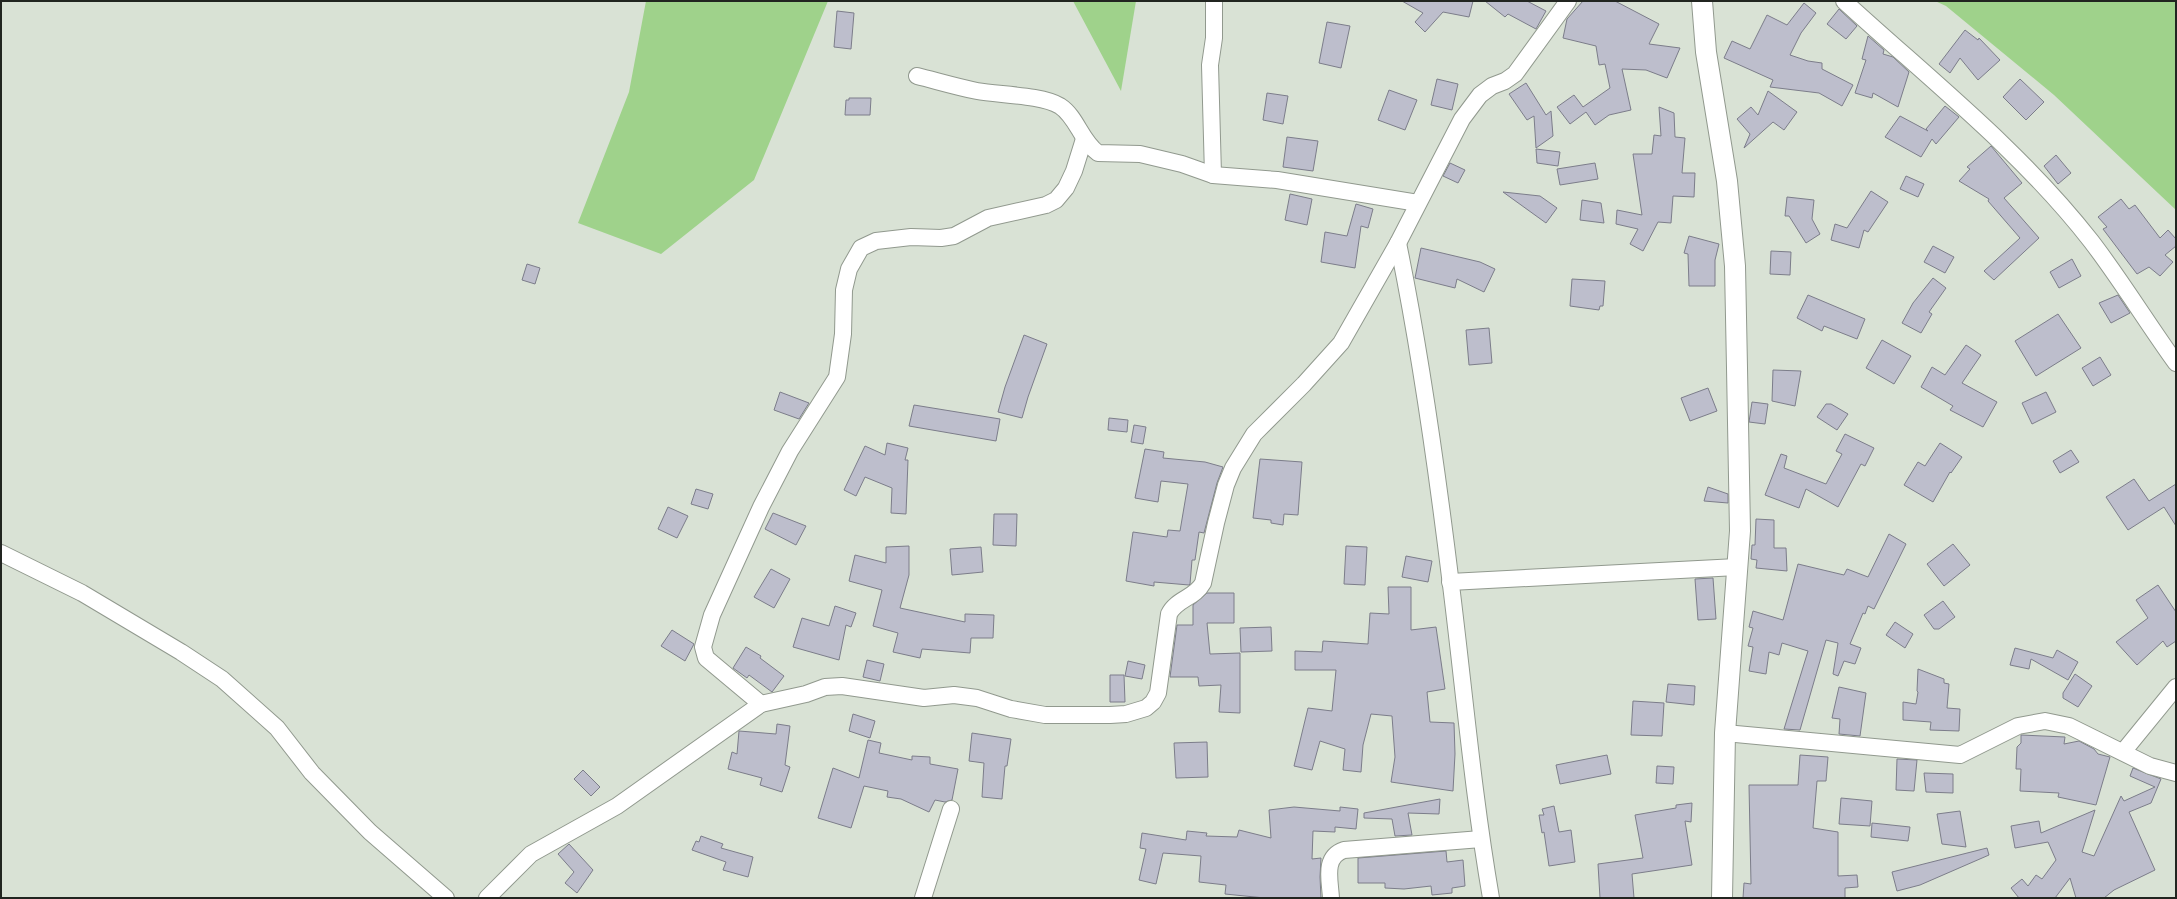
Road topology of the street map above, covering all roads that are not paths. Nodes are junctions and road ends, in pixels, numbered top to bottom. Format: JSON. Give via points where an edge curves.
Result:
{"nodes":[{"id":1,"x":1214,"y":1,"type":"edge"},
{"id":2,"x":1568,"y":1,"type":"edge"},
{"id":3,"x":1702,"y":1,"type":"edge"},
{"id":4,"x":1844,"y":1,"type":"edge"},
{"id":5,"x":917,"y":76,"type":"dead end"},
{"id":6,"x":1084,"y":139,"type":"junction"},
{"id":7,"x":1213,"y":175,"type":"junction"},
{"id":8,"x":1418,"y":202,"type":"junction"},
{"id":9,"x":1398,"y":243,"type":"junction"},
{"id":10,"x":2176,"y":363,"type":"edge"},
{"id":11,"x":1,"y":553,"type":"edge"},
{"id":12,"x":1737,"y":567,"type":"junction"},
{"id":13,"x":1450,"y":582,"type":"junction"},
{"id":14,"x":2176,"y":687,"type":"edge"},
{"id":15,"x":761,"y":704,"type":"junction"},
{"id":16,"x":1725,"y":733,"type":"junction"},
{"id":17,"x":2123,"y":752,"type":"junction"},
{"id":18,"x":2176,"y":773,"type":"edge"},
{"id":19,"x":951,"y":810,"type":"dead end"},
{"id":20,"x":1481,"y":839,"type":"junction"},
{"id":21,"x":446,"y":898,"type":"edge"},
{"id":22,"x":487,"y":898,"type":"edge"},
{"id":23,"x":923,"y":898,"type":"edge"},
{"id":24,"x":1331,"y":898,"type":"edge"},
{"id":25,"x":1491,"y":898,"type":"edge"},
{"id":26,"x":1722,"y":898,"type":"edge"}],
"edges":[{"from":1,"to":7,"type":"street","via":[[1214,38],[1210,65]]},
{"from":2,"to":8,"type":"street","via":[[1515,74],[1480,95],[1462,119]]},
{"from":3,"to":12,"type":"street","via":[[1706,52],[1727,180],[1734,266],[1740,531]]},
{"from":4,"to":10,"type":"street","via":[[1996,139],[2033,176],[2091,242]]},
{"from":5,"to":6,"type":"street","via":[[978,91],[1031,98],[1059,105],[1066,111]]},
{"from":6,"to":7,"type":"street","via":[[1098,153],[1140,154],[1182,164]]},
{"from":6,"to":15,"type":"street","via":[[1066,188],[1056,200],[1046,205],[988,218],[954,236],[876,240],[861,248],[849,269],[844,290],[843,334],[837,377],[790,451],[761,507],[712,615],[702,646],[706,658]]},
{"from":7,"to":8,"type":"street","via":[[1277,180]]},
{"from":8,"to":9,"type":"street"},
{"from":9,"to":13,"type":"street","via":[[1413,314]]},
{"from":9,"to":15,"type":"street","via":[[1341,343],[1254,434],[1233,468],[1216,523],[1203,583],[1199,590],[1172,608],[1169,614],[1158,693],[1146,708],[1126,714],[1045,715],[1011,709],[977,698],[954,695],[924,698],[842,686],[825,687]]},
{"from":11,"to":21,"type":"street","via":[[82,593],[222,679],[277,728],[312,773],[370,832]]},
{"from":12,"to":13,"type":"street"},
{"from":12,"to":16,"type":"street"},
{"from":13,"to":20,"type":"street"},
{"from":14,"to":17,"type":"street"},
{"from":15,"to":22,"type":"street","via":[[617,806],[531,854]]},
{"from":16,"to":17,"type":"street","via":[[1960,756],[2018,726],[2045,721],[2070,726]]},
{"from":16,"to":26,"type":"street"},
{"from":17,"to":18,"type":"street","via":[[2150,766]]},
{"from":19,"to":23,"type":"street"},
{"from":20,"to":24,"type":"street","via":[[1336,852],[1330,864]]},
{"from":20,"to":25,"type":"street"}]}
